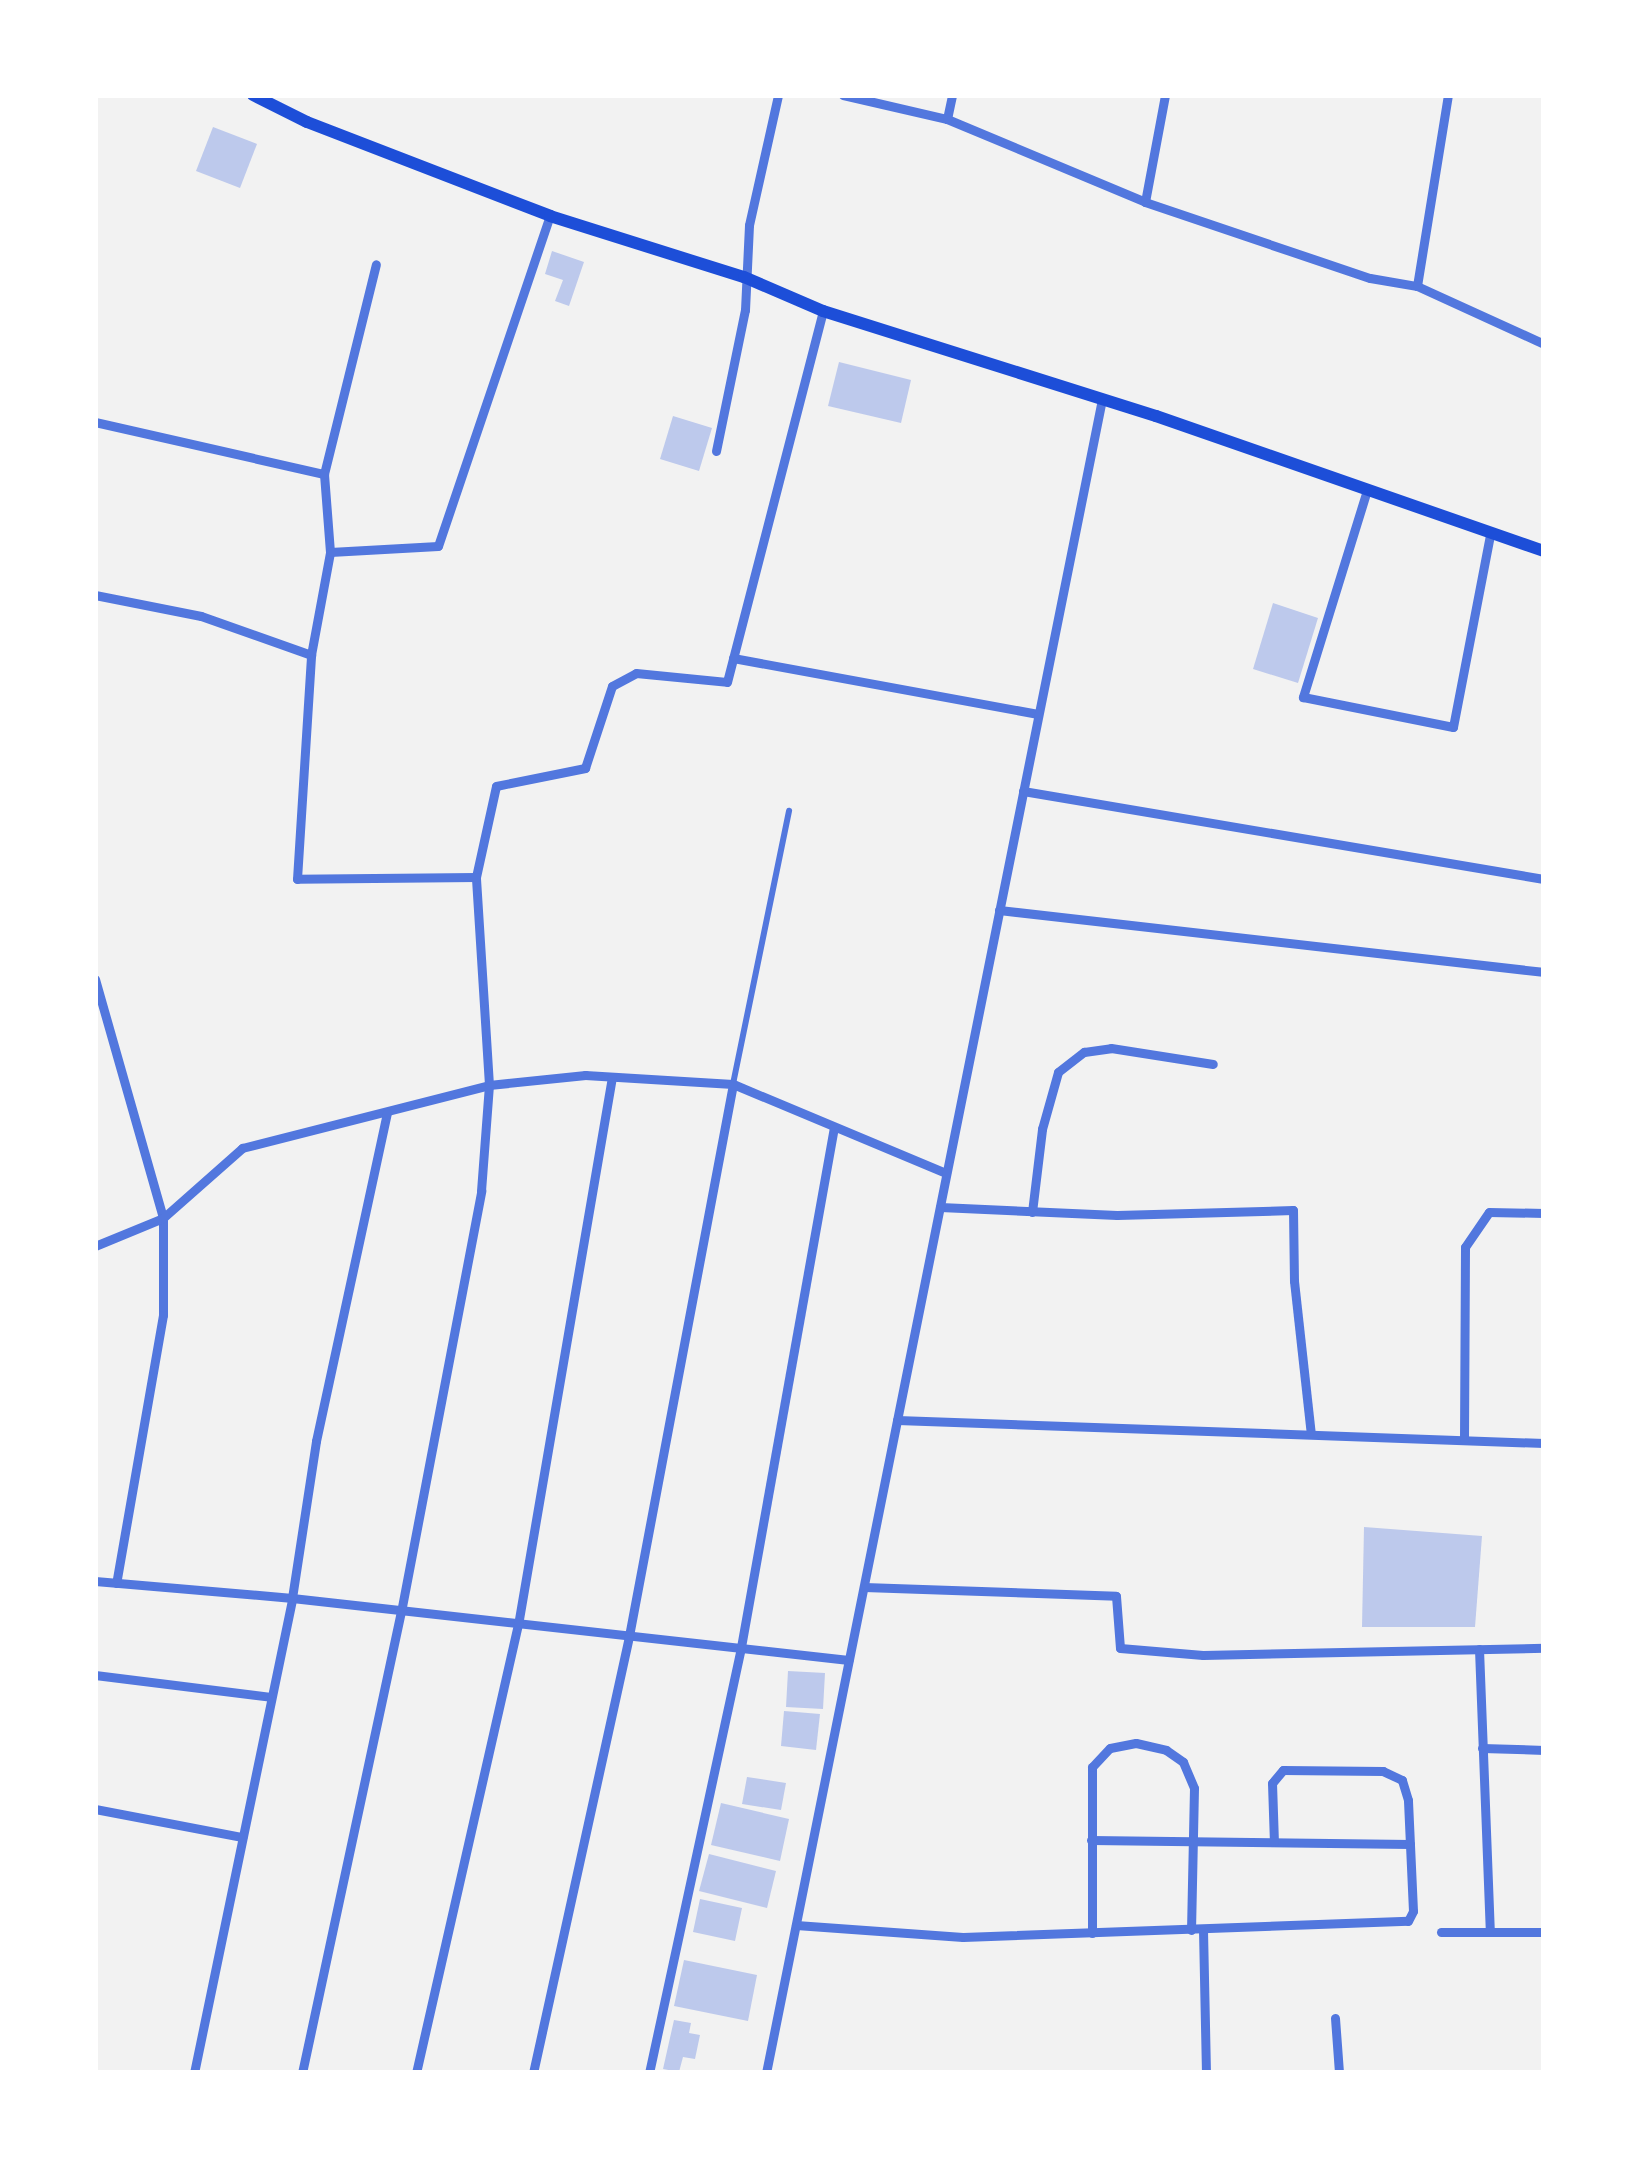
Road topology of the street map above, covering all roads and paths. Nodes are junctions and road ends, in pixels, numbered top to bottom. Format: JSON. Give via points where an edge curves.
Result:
{"nodes":[{"id":1,"x":253,"y":95,"type":"edge"},
{"id":2,"x":778,"y":95,"type":"edge"},
{"id":3,"x":844,"y":95,"type":"edge"},
{"id":4,"x":952,"y":95,"type":"edge"},
{"id":5,"x":1166,"y":95,"type":"edge"},
{"id":6,"x":1448,"y":95,"type":"edge"},
{"id":7,"x":947,"y":119,"type":"junction"},
{"id":8,"x":1145,"y":202,"type":"junction"},
{"id":9,"x":550,"y":216,"type":"junction"},
{"id":10,"x":376,"y":264,"type":"dead end"},
{"id":11,"x":744,"y":277,"type":"junction"},
{"id":12,"x":1417,"y":286,"type":"junction"},
{"id":13,"x":823,"y":311,"type":"junction"},
{"id":14,"x":1544,"y":344,"type":"edge"},
{"id":15,"x":1102,"y":399,"type":"junction"},
{"id":16,"x":95,"y":422,"type":"edge"},
{"id":17,"x":716,"y":451,"type":"dead end"},
{"id":18,"x":324,"y":474,"type":"junction"},
{"id":19,"x":1367,"y":490,"type":"junction"},
{"id":20,"x":1490,"y":534,"type":"junction"},
{"id":21,"x":1544,"y":551,"type":"edge"},
{"id":22,"x":330,"y":552,"type":"junction"},
{"id":23,"x":95,"y":595,"type":"edge"},
{"id":24,"x":311,"y":655,"type":"junction"},
{"id":25,"x":733,"y":658,"type":"junction"},
{"id":26,"x":1038,"y":714,"type":"junction"},
{"id":27,"x":1023,"y":791,"type":"junction"},
{"id":28,"x":789,"y":811,"type":"dead end"},
{"id":29,"x":476,"y":877,"type":"junction"},
{"id":30,"x":1544,"y":879,"type":"edge"},
{"id":31,"x":999,"y":910,"type":"junction"},
{"id":32,"x":1544,"y":972,"type":"edge"},
{"id":33,"x":95,"y":980,"type":"edge"},
{"id":34,"x":1214,"y":1064,"type":"dead end"},
{"id":35,"x":612,"y":1077,"type":"junction"},
{"id":36,"x":733,"y":1084,"type":"junction"},
{"id":37,"x":489,"y":1086,"type":"junction"},
{"id":38,"x":387,"y":1113,"type":"junction"},
{"id":39,"x":834,"y":1126,"type":"junction"},
{"id":40,"x":946,"y":1173,"type":"junction"},
{"id":41,"x":940,"y":1207,"type":"junction"},
{"id":42,"x":1032,"y":1212,"type":"junction"},
{"id":43,"x":1544,"y":1213,"type":"edge"},
{"id":44,"x":163,"y":1218,"type":"junction"},
{"id":45,"x":95,"y":1246,"type":"edge"},
{"id":46,"x":897,"y":1420,"type":"junction"},
{"id":47,"x":1312,"y":1434,"type":"junction"},
{"id":48,"x":1464,"y":1440,"type":"junction"},
{"id":49,"x":1544,"y":1443,"type":"edge"},
{"id":50,"x":95,"y":1581,"type":"edge"},
{"id":51,"x":116,"y":1583,"type":"junction"},
{"id":52,"x":864,"y":1587,"type":"junction"},
{"id":53,"x":292,"y":1598,"type":"junction"},
{"id":54,"x":401,"y":1612,"type":"junction"},
{"id":55,"x":518,"y":1625,"type":"junction"},
{"id":56,"x":629,"y":1636,"type":"junction"},
{"id":57,"x":741,"y":1647,"type":"junction"},
{"id":58,"x":1544,"y":1648,"type":"edge"},
{"id":59,"x":1479,"y":1650,"type":"junction"},
{"id":60,"x":849,"y":1660,"type":"junction"},
{"id":61,"x":95,"y":1675,"type":"edge"},
{"id":62,"x":271,"y":1697,"type":"junction"},
{"id":63,"x":1482,"y":1748,"type":"junction"},
{"id":64,"x":1544,"y":1750,"type":"edge"},
{"id":65,"x":95,"y":1809,"type":"edge"},
{"id":66,"x":242,"y":1837,"type":"junction"},
{"id":67,"x":1091,"y":1840,"type":"junction"},
{"id":68,"x":1193,"y":1840,"type":"junction"},
{"id":69,"x":1274,"y":1842,"type":"junction"},
{"id":70,"x":1410,"y":1844,"type":"junction"},
{"id":71,"x":796,"y":1925,"type":"junction"},
{"id":72,"x":1192,"y":1930,"type":"junction"},
{"id":73,"x":1204,"y":1930,"type":"junction"},
{"id":74,"x":1490,"y":1930,"type":"junction"},
{"id":75,"x":1441,"y":1932,"type":"dead end"},
{"id":76,"x":1544,"y":1932,"type":"edge"},
{"id":77,"x":1092,"y":1933,"type":"junction"},
{"id":78,"x":1335,"y":2018,"type":"dead end"},
{"id":79,"x":194,"y":2073,"type":"edge"},
{"id":80,"x":302,"y":2073,"type":"edge"},
{"id":81,"x":416,"y":2073,"type":"edge"},
{"id":82,"x":533,"y":2073,"type":"edge"},
{"id":83,"x":649,"y":2073,"type":"edge"},
{"id":84,"x":766,"y":2073,"type":"edge"},
{"id":85,"x":1206,"y":2073,"type":"edge"},
{"id":86,"x":1339,"y":2073,"type":"edge"}],
"edges":[{"from":1,"to":9,"type":"main road"},
{"from":2,"to":11,"type":"street","via":[[758,172]]},
{"from":3,"to":7,"type":"street"},
{"from":4,"to":7,"type":"street"},
{"from":5,"to":8,"type":"street"},
{"from":6,"to":12,"type":"street"},
{"from":7,"to":8,"type":"street"},
{"from":8,"to":12,"type":"street","via":[[1370,278]]},
{"from":9,"to":11,"type":"main road"},
{"from":9,"to":22,"type":"street","via":[[438,546]]},
{"from":10,"to":18,"type":"street"},
{"from":11,"to":13,"type":"main road"},
{"from":11,"to":17,"type":"street","via":[[745,310]]},
{"from":12,"to":14,"type":"street"},
{"from":13,"to":15,"type":"main road"},
{"from":13,"to":25,"type":"street"},
{"from":15,"to":19,"type":"main road"},
{"from":15,"to":26,"type":"street"},
{"from":16,"to":18,"type":"street"},
{"from":18,"to":22,"type":"street"},
{"from":19,"to":20,"type":"main road"},
{"from":19,"to":20,"type":"street","via":[[1303,697],[1453,728]]},
{"from":20,"to":21,"type":"main road"},
{"from":22,"to":24,"type":"street"},
{"from":23,"to":24,"type":"street","via":[[201,616]]},
{"from":24,"to":29,"type":"street","via":[[296,879]]},
{"from":25,"to":26,"type":"street"},
{"from":25,"to":29,"type":"street","via":[[727,682],[636,674],[612,686],[584,768],[496,786]]},
{"from":26,"to":27,"type":"street"},
{"from":27,"to":30,"type":"street"},
{"from":27,"to":31,"type":"street"},
{"from":28,"to":36,"type":"street"},
{"from":29,"to":37,"type":"street"},
{"from":31,"to":32,"type":"street"},
{"from":31,"to":40,"type":"street"},
{"from":33,"to":44,"type":"street"},
{"from":34,"to":42,"type":"street","via":[[1111,1048],[1084,1052],[1058,1072],[1042,1129]]},
{"from":35,"to":36,"type":"street"},
{"from":35,"to":37,"type":"street"},
{"from":35,"to":55,"type":"street"},
{"from":36,"to":39,"type":"street"},
{"from":36,"to":56,"type":"street"},
{"from":37,"to":38,"type":"street"},
{"from":37,"to":54,"type":"street","via":[[481,1192]]},
{"from":38,"to":44,"type":"street","via":[[242,1148]]},
{"from":38,"to":53,"type":"street","via":[[316,1441]]},
{"from":39,"to":40,"type":"street"},
{"from":39,"to":57,"type":"street"},
{"from":40,"to":41,"type":"street"},
{"from":41,"to":42,"type":"street"},
{"from":41,"to":46,"type":"street"},
{"from":42,"to":47,"type":"street","via":[[1293,1210],[1294,1281]]},
{"from":43,"to":48,"type":"street","via":[[1488,1212],[1464,1246]]},
{"from":44,"to":45,"type":"street"},
{"from":44,"to":51,"type":"street","via":[[164,1315]]},
{"from":46,"to":47,"type":"street"},
{"from":46,"to":52,"type":"street"},
{"from":47,"to":48,"type":"street"},
{"from":48,"to":49,"type":"street"},
{"from":50,"to":51,"type":"street"},
{"from":51,"to":53,"type":"street"},
{"from":52,"to":59,"type":"street","via":[[1116,1596],[1120,1648],[1204,1654]]},
{"from":52,"to":60,"type":"street"},
{"from":53,"to":54,"type":"street"},
{"from":53,"to":62,"type":"street"},
{"from":54,"to":55,"type":"street"},
{"from":54,"to":80,"type":"street"},
{"from":55,"to":56,"type":"street"},
{"from":55,"to":81,"type":"street"},
{"from":56,"to":57,"type":"street"},
{"from":56,"to":82,"type":"street"},
{"from":57,"to":60,"type":"street"},
{"from":57,"to":83,"type":"street"},
{"from":58,"to":59,"type":"street"},
{"from":59,"to":63,"type":"street"},
{"from":60,"to":71,"type":"street"},
{"from":61,"to":62,"type":"street"},
{"from":62,"to":66,"type":"street"},
{"from":63,"to":64,"type":"street"},
{"from":63,"to":74,"type":"street"},
{"from":65,"to":66,"type":"street"},
{"from":66,"to":79,"type":"street"},
{"from":67,"to":68,"type":"street"},
{"from":67,"to":68,"type":"street","via":[[1092,1767],[1110,1748],[1136,1743],[1183,1762],[1194,1788]]},
{"from":67,"to":77,"type":"street"},
{"from":68,"to":69,"type":"street"},
{"from":68,"to":72,"type":"street"},
{"from":69,"to":70,"type":"street"},
{"from":69,"to":70,"type":"street","via":[[1272,1784],[1283,1770],[1383,1771],[1402,1780]]},
{"from":70,"to":73,"type":"street","via":[[1408,1921]]},
{"from":71,"to":77,"type":"street","via":[[963,1937]]},
{"from":71,"to":84,"type":"street"},
{"from":72,"to":73,"type":"street"},
{"from":72,"to":77,"type":"street"},
{"from":73,"to":85,"type":"street"},
{"from":74,"to":75,"type":"street"},
{"from":74,"to":76,"type":"street"},
{"from":78,"to":86,"type":"street"}]}
